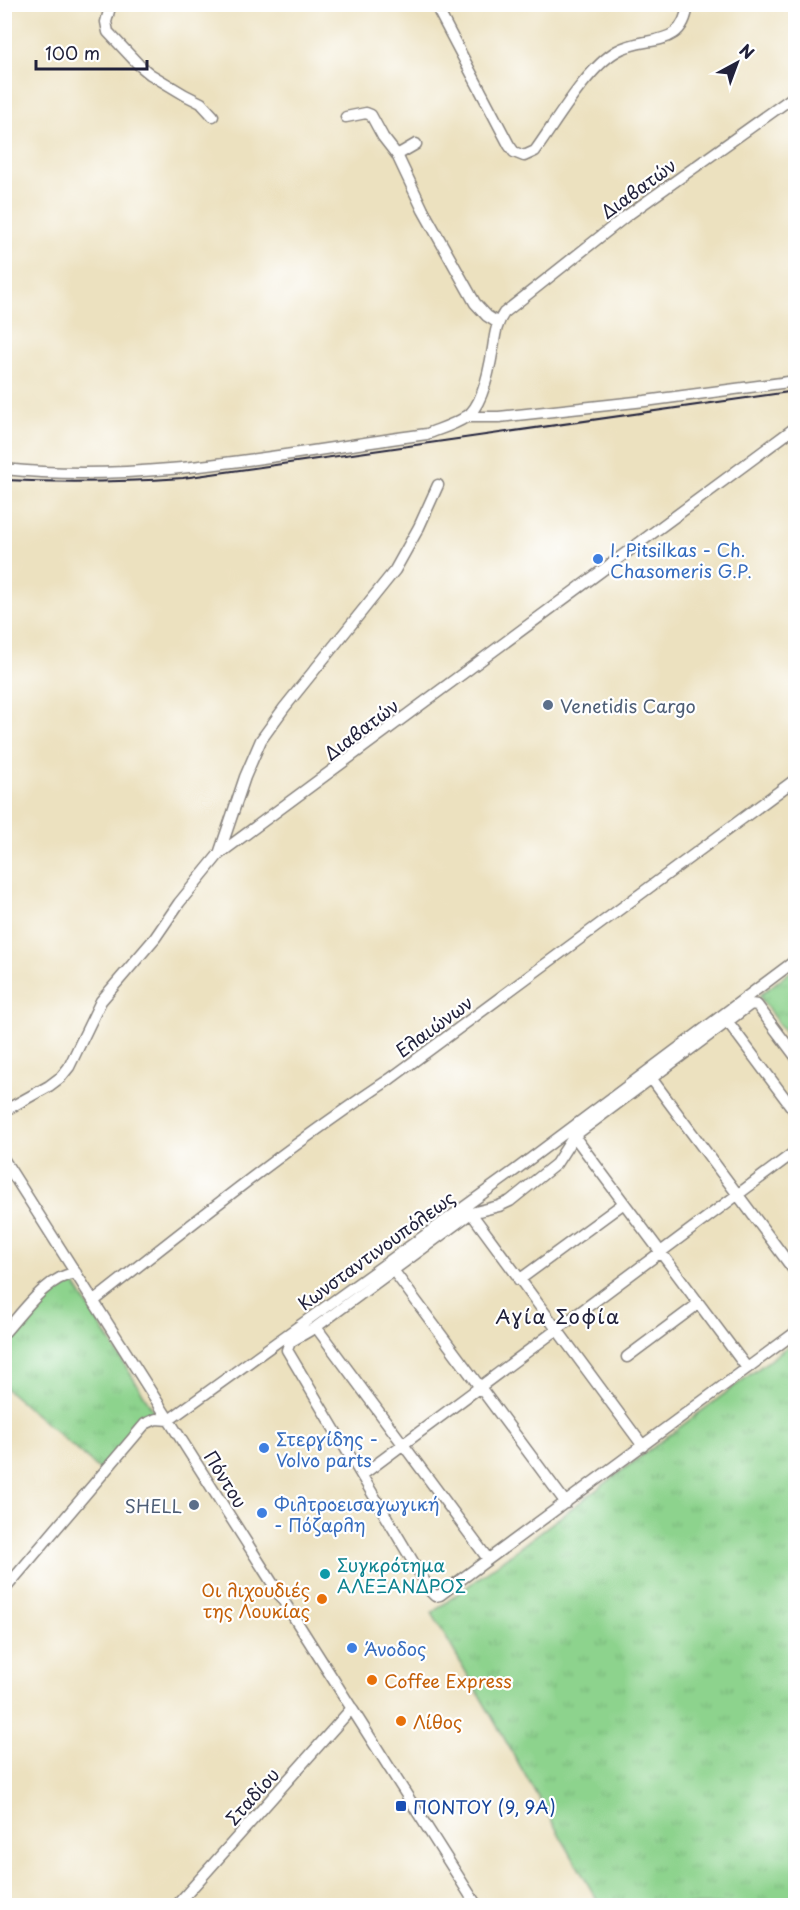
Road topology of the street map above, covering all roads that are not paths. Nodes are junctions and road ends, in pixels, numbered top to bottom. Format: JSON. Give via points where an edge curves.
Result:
{"nodes":[{"id":1,"x":108,"y":4,"type":"edge"},
{"id":2,"x":435,"y":4,"type":"edge"},
{"id":3,"x":688,"y":4,"type":"edge"},
{"id":4,"x":795,"y":96,"type":"edge"},
{"id":5,"x":213,"y":116,"type":"dead end"},
{"id":6,"x":346,"y":117,"type":"dead end"},
{"id":7,"x":416,"y":144,"type":"dead end"},
{"id":8,"x":397,"y":155,"type":"junction"},
{"id":9,"x":498,"y":323,"type":"junction"},
{"id":10,"x":795,"y":381,"type":"edge"},
{"id":11,"x":465,"y":417,"type":"junction"},
{"id":12,"x":795,"y":427,"type":"edge"},
{"id":13,"x":4,"y":469,"type":"edge"},
{"id":14,"x":438,"y":485,"type":"dead end"},
{"id":15,"x":795,"y":779,"type":"edge"},
{"id":16,"x":219,"y":854,"type":"junction"},
{"id":17,"x":795,"y":960,"type":"edge"},
{"id":18,"x":728,"y":1022,"type":"junction"},
{"id":19,"x":795,"y":1057,"type":"edge"},
{"id":20,"x":651,"y":1078,"type":"junction"},
{"id":21,"x":4,"y":1111,"type":"edge"},
{"id":22,"x":795,"y":1113,"type":"edge"},
{"id":23,"x":574,"y":1136,"type":"junction"},
{"id":24,"x":795,"y":1151,"type":"edge"},
{"id":25,"x":4,"y":1160,"type":"edge"},
{"id":26,"x":514,"y":1171,"type":"junction"},
{"id":27,"x":527,"y":1188,"type":"junction"},
{"id":28,"x":737,"y":1196,"type":"junction"},
{"id":29,"x":624,"y":1203,"type":"junction"},
{"id":30,"x":471,"y":1213,"type":"junction"},
{"id":31,"x":660,"y":1253,"type":"junction"},
{"id":32,"x":393,"y":1270,"type":"junction"},
{"id":33,"x":76,"y":1273,"type":"junction"},
{"id":34,"x":795,"y":1273,"type":"edge"},
{"id":35,"x":519,"y":1280,"type":"junction"},
{"id":36,"x":94,"y":1301,"type":"junction"},
{"id":37,"x":698,"y":1304,"type":"junction"},
{"id":38,"x":316,"y":1327,"type":"junction"},
{"id":39,"x":557,"y":1330,"type":"junction"},
{"id":40,"x":795,"y":1332,"type":"edge"},
{"id":41,"x":4,"y":1333,"type":"edge"},
{"id":42,"x":627,"y":1357,"type":"dead end"},
{"id":43,"x":747,"y":1368,"type":"junction"},
{"id":44,"x":480,"y":1388,"type":"junction"},
{"id":45,"x":170,"y":1420,"type":"junction"},
{"id":46,"x":403,"y":1446,"type":"junction"},
{"id":47,"x":643,"y":1446,"type":"junction"},
{"id":48,"x":362,"y":1475,"type":"junction"},
{"id":49,"x":566,"y":1503,"type":"junction"},
{"id":50,"x":488,"y":1559,"type":"junction"},
{"id":51,"x":4,"y":1590,"type":"edge"},
{"id":52,"x":352,"y":1708,"type":"junction"},
{"id":53,"x":176,"y":1905,"type":"edge"},
{"id":54,"x":477,"y":1905,"type":"edge"}],
"edges":[{"from":1,"to":5,"type":"street","via":[[108,32],[150,74],[201,103]]},
{"from":2,"to":3,"type":"street","via":[[509,145],[524,156],[535,151],[600,64],[630,45],[671,36],[685,19]]},
{"from":4,"to":9,"type":"street","name":"Διαβατών","via":[[625,217],[504,313]]},
{"from":6,"to":8,"type":"street","via":[[369,113]]},
{"from":7,"to":8,"type":"street"},
{"from":8,"to":9,"type":"street","via":[[476,303]]},
{"from":9,"to":11,"type":"street","via":[[482,390]]},
{"from":10,"to":11,"type":"street","via":[[499,417]]},
{"from":11,"to":13,"type":"street","via":[[427,434],[185,468],[67,474]]},
{"from":12,"to":16,"type":"street","name":"Διαβατών"},
{"from":14,"to":16,"type":"street","via":[[395,570],[261,740]]},
{"from":15,"to":36,"type":"street","name":"Ελαιώνων","via":[[390,1079],[332,1117]]},
{"from":16,"to":21,"type":"street","name":"Διαβατών","via":[[101,1001],[61,1077]]},
{"from":17,"to":26,"type":"street","name":"Κωνσταντινουπόλεως"},
{"from":18,"to":19,"type":"street","via":[[754,1004]]},
{"from":18,"to":20,"type":"street"},
{"from":18,"to":22,"type":"street"},
{"from":20,"to":23,"type":"street"},
{"from":20,"to":28,"type":"street"},
{"from":23,"to":27,"type":"street","via":[[556,1164]]},
{"from":23,"to":29,"type":"street"},
{"from":24,"to":28,"type":"street"},
{"from":25,"to":33,"type":"street","name":"Πόντου"},
{"from":26,"to":27,"type":"street"},
{"from":26,"to":45,"type":"street","name":"Κωνσταντινουπόλεως"},
{"from":27,"to":30,"type":"street","via":[[499,1206]]},
{"from":28,"to":31,"type":"street"},
{"from":28,"to":34,"type":"street"},
{"from":29,"to":31,"type":"street"},
{"from":29,"to":35,"type":"street"},
{"from":30,"to":32,"type":"street"},
{"from":30,"to":35,"type":"street"},
{"from":31,"to":37,"type":"street"},
{"from":31,"to":39,"type":"street"},
{"from":32,"to":38,"type":"street"},
{"from":32,"to":44,"type":"street"},
{"from":33,"to":36,"type":"street","name":"Πόντου"},
{"from":33,"to":41,"type":"street","via":[[51,1282]]},
{"from":35,"to":39,"type":"street"},
{"from":36,"to":45,"type":"street","name":"Πόντου"},
{"from":37,"to":42,"type":"street"},
{"from":37,"to":43,"type":"street"},
{"from":38,"to":46,"type":"street"},
{"from":38,"to":48,"type":"street","via":[[290,1342],[287,1350]]},
{"from":39,"to":44,"type":"street"},
{"from":39,"to":47,"type":"street"},
{"from":40,"to":43,"type":"street"},
{"from":43,"to":47,"type":"street"},
{"from":44,"to":46,"type":"street"},
{"from":44,"to":49,"type":"street"},
{"from":45,"to":51,"type":"street","name":"Κωνσταντινουπόλεως","via":[[156,1419],[144,1424]]},
{"from":45,"to":52,"type":"street","name":"Πόντου"},
{"from":46,"to":48,"type":"street"},
{"from":46,"to":50,"type":"street"},
{"from":47,"to":49,"type":"street"},
{"from":48,"to":50,"type":"street","via":[[435,1596]]},
{"from":49,"to":50,"type":"street"},
{"from":52,"to":53,"type":"street","name":"Σταδίου"},
{"from":52,"to":54,"type":"street","name":"Πόντου"}]}
